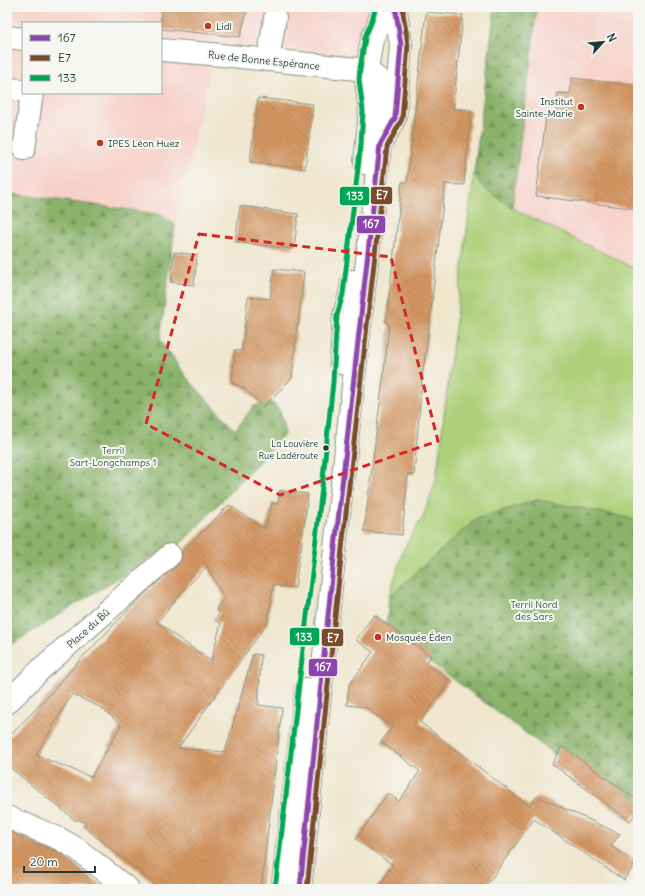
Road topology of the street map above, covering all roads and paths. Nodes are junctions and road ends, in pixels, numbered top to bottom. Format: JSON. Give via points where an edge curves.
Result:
{"nodes":[{"id":1,"x":383,"y":7,"type":"edge"},
{"id":2,"x":397,"y":7,"type":"edge"},
{"id":3,"x":274,"y":18,"type":"dead end"},
{"id":4,"x":7,"y":37,"type":"edge"},
{"id":5,"x":22,"y":39,"type":"edge"},
{"id":6,"x":162,"y":50,"type":"edge"},
{"id":7,"x":268,"y":60,"type":"junction"},
{"id":8,"x":367,"y":70,"type":"junction"},
{"id":9,"x":7,"y":88,"type":"edge"},
{"id":10,"x":22,"y":91,"type":"edge"},
{"id":11,"x":32,"y":94,"type":"edge"},
{"id":12,"x":382,"y":141,"type":"junction"},
{"id":13,"x":24,"y":148,"type":"dead end"},
{"id":14,"x":170,"y":555,"type":"dead end"},
{"id":15,"x":7,"y":703,"type":"edge"},
{"id":16,"x":7,"y":817,"type":"edge"},
{"id":17,"x":128,"y":889,"type":"edge"},
{"id":18,"x":281,"y":889,"type":"edge"},
{"id":19,"x":300,"y":889,"type":"edge"}],
"edges":[{"from":1,"to":8,"type":"main road","via":[[372,39]]},
{"from":2,"to":12,"type":"main road","via":[[401,45],[394,118]]},
{"from":3,"to":7,"type":"main road"},
{"from":4,"to":5,"type":"main road"},
{"from":6,"to":7,"type":"main road","name":"Rue de Bonne Espérance"},
{"from":7,"to":8,"type":"main road","name":"Rue de Bonne Espérance"},
{"from":8,"to":12,"type":"main road","via":[[382,83],[385,92]]},
{"from":8,"to":18,"type":"main road","via":[[370,111],[368,144],[350,295],[344,315],[329,488]]},
{"from":9,"to":10,"type":"main road"},
{"from":11,"to":13,"type":"main road"},
{"from":12,"to":19,"type":"main road","via":[[338,517]]},
{"from":14,"to":15,"type":"main road","name":"Place du Bû","via":[[41,669]]},
{"from":16,"to":17,"type":"main road","via":[[60,839],[77,849]]}]}
